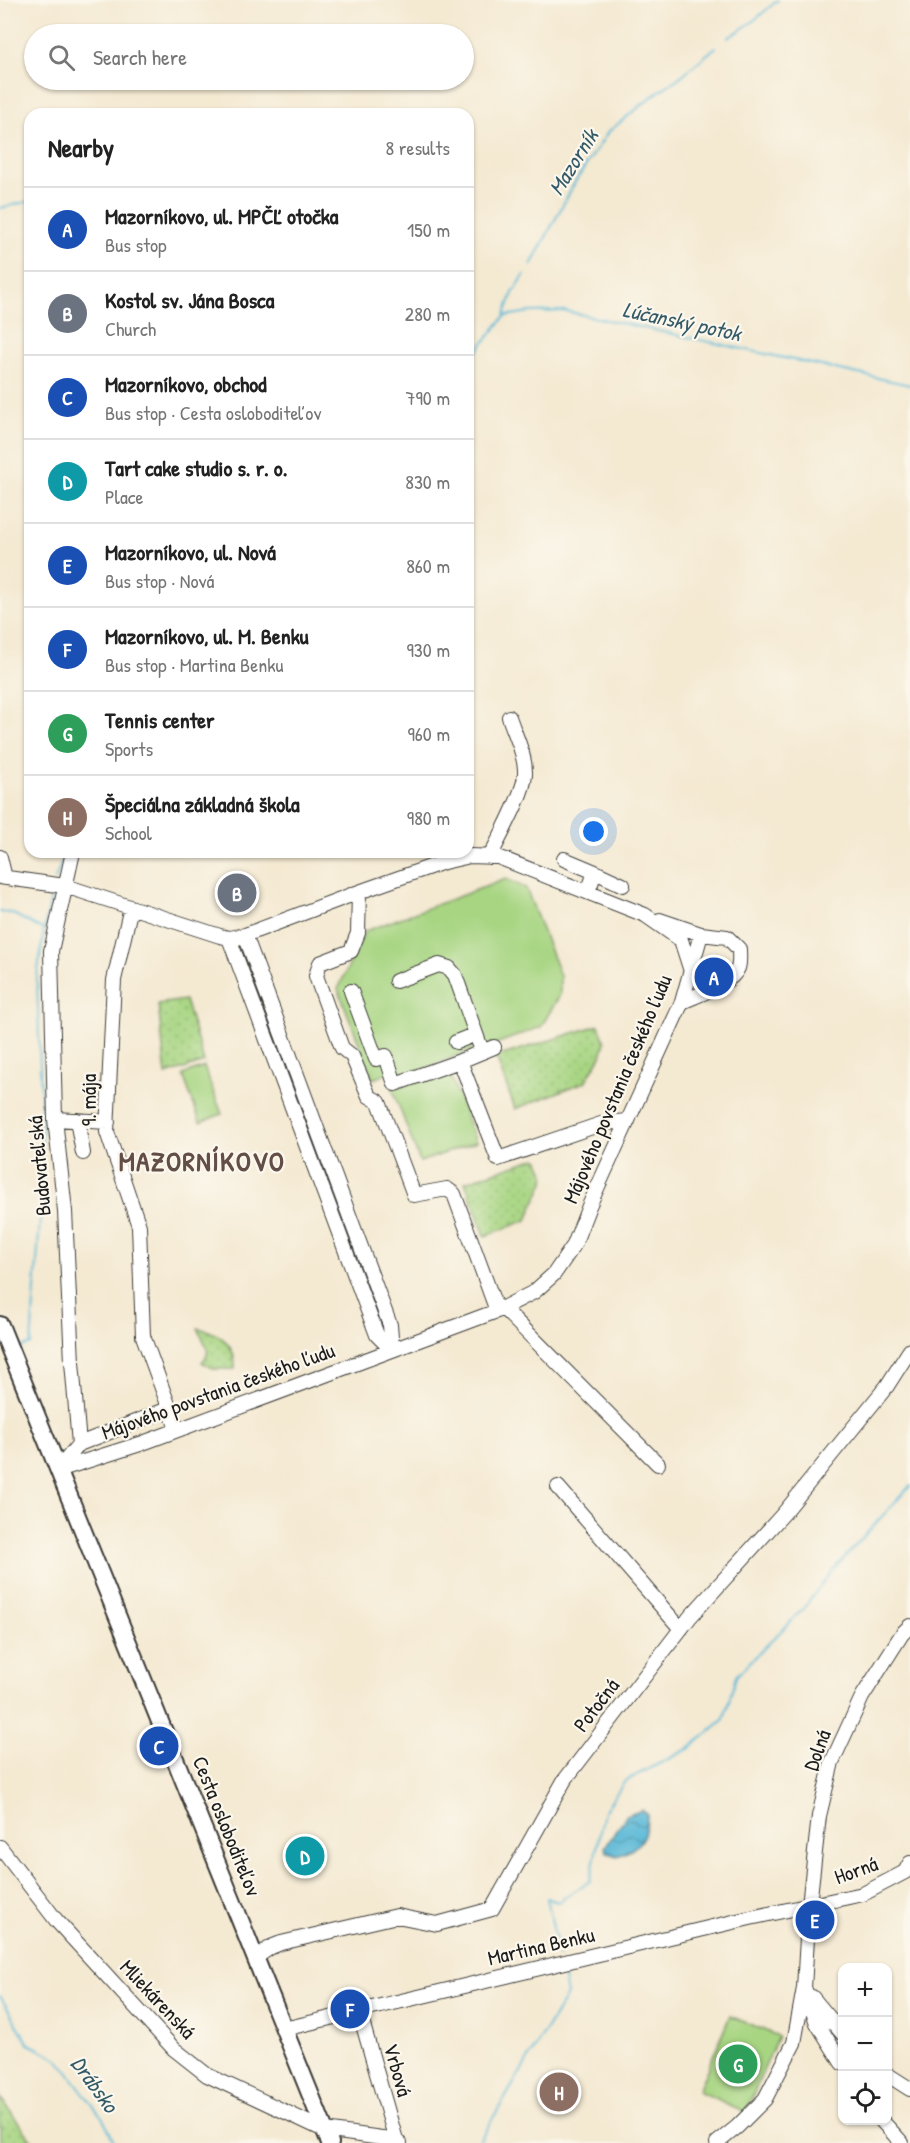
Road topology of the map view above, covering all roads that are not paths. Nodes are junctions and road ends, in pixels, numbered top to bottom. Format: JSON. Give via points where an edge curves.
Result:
{"nodes":[{"id":1,"x":509,"y":717,"type":"dead end"},
{"id":2,"x":474,"y":856,"type":"edge"},
{"id":3,"x":490,"y":856,"type":"junction"},
{"id":4,"x":0,"y":857,"type":"edge"},
{"id":5,"x":70,"y":858,"type":"edge"},
{"id":6,"x":461,"y":858,"type":"edge"},
{"id":7,"x":564,"y":859,"type":"dead end"},
{"id":8,"x":595,"y":872,"type":"junction"},
{"id":9,"x":2,"y":877,"type":"edge"},
{"id":10,"x":56,"y":884,"type":"junction"},
{"id":11,"x":623,"y":885,"type":"dead end"},
{"id":12,"x":359,"y":892,"type":"junction"},
{"id":13,"x":588,"y":892,"type":"junction"},
{"id":14,"x":131,"y":907,"type":"junction"},
{"id":15,"x":645,"y":915,"type":"junction"},
{"id":16,"x":701,"y":934,"type":"junction"},
{"id":17,"x":245,"y":935,"type":"junction"},
{"id":18,"x":230,"y":938,"type":"junction"},
{"id":19,"x":690,"y":968,"type":"junction"},
{"id":20,"x":396,"y":981,"type":"dead end"},
{"id":21,"x":351,"y":990,"type":"dead end"},
{"id":22,"x":682,"y":1002,"type":"junction"},
{"id":23,"x":476,"y":1034,"type":"junction"},
{"id":24,"x":456,"y":1042,"type":"dead end"},
{"id":25,"x":460,"y":1061,"type":"junction"},
{"id":26,"x":55,"y":1119,"type":"junction"},
{"id":27,"x":77,"y":1120,"type":"junction"},
{"id":28,"x":628,"y":1121,"type":"junction"},
{"id":29,"x":108,"y":1122,"type":"junction"},
{"id":30,"x":83,"y":1153,"type":"dead end"},
{"id":31,"x":500,"y":1310,"type":"junction"},
{"id":32,"x":0,"y":1326,"type":"edge"},
{"id":33,"x":392,"y":1350,"type":"junction"},
{"id":34,"x":910,"y":1350,"type":"edge"},
{"id":35,"x":168,"y":1409,"type":"junction"},
{"id":36,"x":177,"y":1429,"type":"junction"},
{"id":37,"x":79,"y":1444,"type":"junction"},
{"id":38,"x":658,"y":1464,"type":"dead end"},
{"id":39,"x":58,"y":1470,"type":"junction"},
{"id":40,"x":558,"y":1487,"type":"dead end"},
{"id":41,"x":681,"y":1629,"type":"junction"},
{"id":42,"x":907,"y":1633,"type":"edge"},
{"id":43,"x":0,"y":1847,"type":"edge"},
{"id":44,"x":909,"y":1869,"type":"edge"},
{"id":45,"x":809,"y":1905,"type":"junction"},
{"id":46,"x":255,"y":1958,"type":"junction"},
{"id":47,"x":804,"y":1988,"type":"junction"},
{"id":48,"x":359,"y":2011,"type":"junction"},
{"id":49,"x":838,"y":2027,"type":"edge"},
{"id":50,"x":284,"y":2029,"type":"junction"},
{"id":51,"x":838,"y":2055,"type":"edge"},
{"id":52,"x":892,"y":2078,"type":"edge"},
{"id":53,"x":910,"y":2089,"type":"edge"},
{"id":54,"x":885,"y":2125,"type":"edge"},
{"id":55,"x":327,"y":2137,"type":"edge"},
{"id":56,"x":398,"y":2141,"type":"edge"},
{"id":57,"x":717,"y":2143,"type":"edge"},
{"id":58,"x":902,"y":2143,"type":"edge"}],
"edges":[{"from":1,"to":3,"type":"street","via":[[525,777]]},
{"from":2,"to":3,"type":"street","name":"Májového povstania českého ľudu"},
{"from":3,"to":13,"type":"street","name":"Májového povstania českého ľudu"},
{"from":4,"to":9,"type":"street"},
{"from":5,"to":10,"type":"street","name":"Budovateľská"},
{"from":6,"to":12,"type":"street","name":"Májového povstania českého ľudu"},
{"from":7,"to":8,"type":"street"},
{"from":8,"to":11,"type":"street"},
{"from":8,"to":13,"type":"street"},
{"from":9,"to":10,"type":"street","name":"Májového povstania českého ľudu"},
{"from":10,"to":14,"type":"street","name":"Májového povstania českého ľudu"},
{"from":10,"to":26,"type":"street","name":"Budovateľská","via":[[51,951]]},
{"from":12,"to":17,"type":"street","name":"Májového povstania českého ľudu"},
{"from":12,"to":31,"type":"street","via":[[358,933],[351,951],[320,963],[316,976],[342,1048],[352,1056],[369,1096],[379,1102],[414,1196],[447,1189],[454,1194]]},
{"from":13,"to":15,"type":"street","name":"Májového povstania českého ľudu"},
{"from":14,"to":18,"type":"street","name":"Májového povstania českého ľudu"},
{"from":14,"to":29,"type":"street","name":"9. mája","via":[[114,980]]},
{"from":15,"to":16,"type":"street"},
{"from":15,"to":19,"type":"street","name":"Májového povstania českého ľudu","via":[[681,940]]},
{"from":16,"to":19,"type":"street"},
{"from":16,"to":22,"type":"street","via":[[727,937],[739,949],[739,967],[731,978]]},
{"from":17,"to":18,"type":"street","name":"Májového povstania českého ľudu"},
{"from":17,"to":33,"type":"street","via":[[390,1325]]},
{"from":18,"to":33,"type":"street","via":[[376,1335]]},
{"from":19,"to":22,"type":"street","name":"Májového povstania českého ľudu"},
{"from":20,"to":23,"type":"street","via":[[439,965],[449,968]]},
{"from":21,"to":25,"type":"street","via":[[376,1059],[386,1056],[395,1084]]},
{"from":22,"to":28,"type":"street","name":"Májového povstania českého ľudu"},
{"from":23,"to":24,"type":"street"},
{"from":23,"to":25,"type":"street","via":[[488,1049]]},
{"from":25,"to":28,"type":"street","via":[[498,1159],[604,1123]]},
{"from":26,"to":27,"type":"street"},
{"from":26,"to":37,"type":"street","name":"Budovateľská","via":[[65,1211]]},
{"from":27,"to":29,"type":"street"},
{"from":27,"to":30,"type":"street"},
{"from":28,"to":31,"type":"street","name":"Májového povstania českého ľudu","via":[[567,1258],[534,1292]]},
{"from":29,"to":35,"type":"street","name":"9. mája","via":[[107,1132],[139,1226],[143,1336]]},
{"from":31,"to":33,"type":"street","name":"Májového povstania českého ľudu"},
{"from":31,"to":38,"type":"street"},
{"from":32,"to":39,"type":"main road","name":"Cesta osloboditeľov"},
{"from":33,"to":36,"type":"street","name":"Májového povstania českého ľudu"},
{"from":34,"to":41,"type":"street","name":"Potočná","via":[[887,1386],[784,1513]]},
{"from":35,"to":36,"type":"street","name":"9. mája"},
{"from":35,"to":37,"type":"street"},
{"from":36,"to":39,"type":"street","name":"Májového povstania českého ľudu"},
{"from":37,"to":39,"type":"street"},
{"from":39,"to":46,"type":"main road","name":"Cesta osloboditeľov"},
{"from":40,"to":41,"type":"street"},
{"from":41,"to":46,"type":"street","name":"Potočná","via":[[564,1781],[492,1909],[437,1924],[397,1916],[280,1943]]},
{"from":42,"to":45,"type":"street","name":"Dolná","via":[[862,1697],[832,1762],[819,1816]]},
{"from":43,"to":55,"type":"street","name":"Mliekárenská","via":[[56,1920],[174,2049],[207,2074]]},
{"from":44,"to":45,"type":"street","name":"Horná","via":[[863,1894]]},
{"from":45,"to":47,"type":"street","name":"Dolná"},
{"from":45,"to":48,"type":"street","name":"Martina Benku"},
{"from":46,"to":50,"type":"main road","name":"Cesta osloboditeľov"},
{"from":47,"to":49,"type":"street"},
{"from":47,"to":51,"type":"street","via":[[817,2023]]},
{"from":47,"to":57,"type":"street","name":"Dolná","via":[[794,2043],[765,2099]]},
{"from":48,"to":50,"type":"street","name":"Martina Benku"},
{"from":48,"to":56,"type":"street","name":"Vrbová"},
{"from":50,"to":55,"type":"main road","name":"Cesta osloboditeľov"},
{"from":52,"to":53,"type":"street"},
{"from":54,"to":58,"type":"street"},
{"from":55,"to":56,"type":"street","name":"Vrbová"}]}
